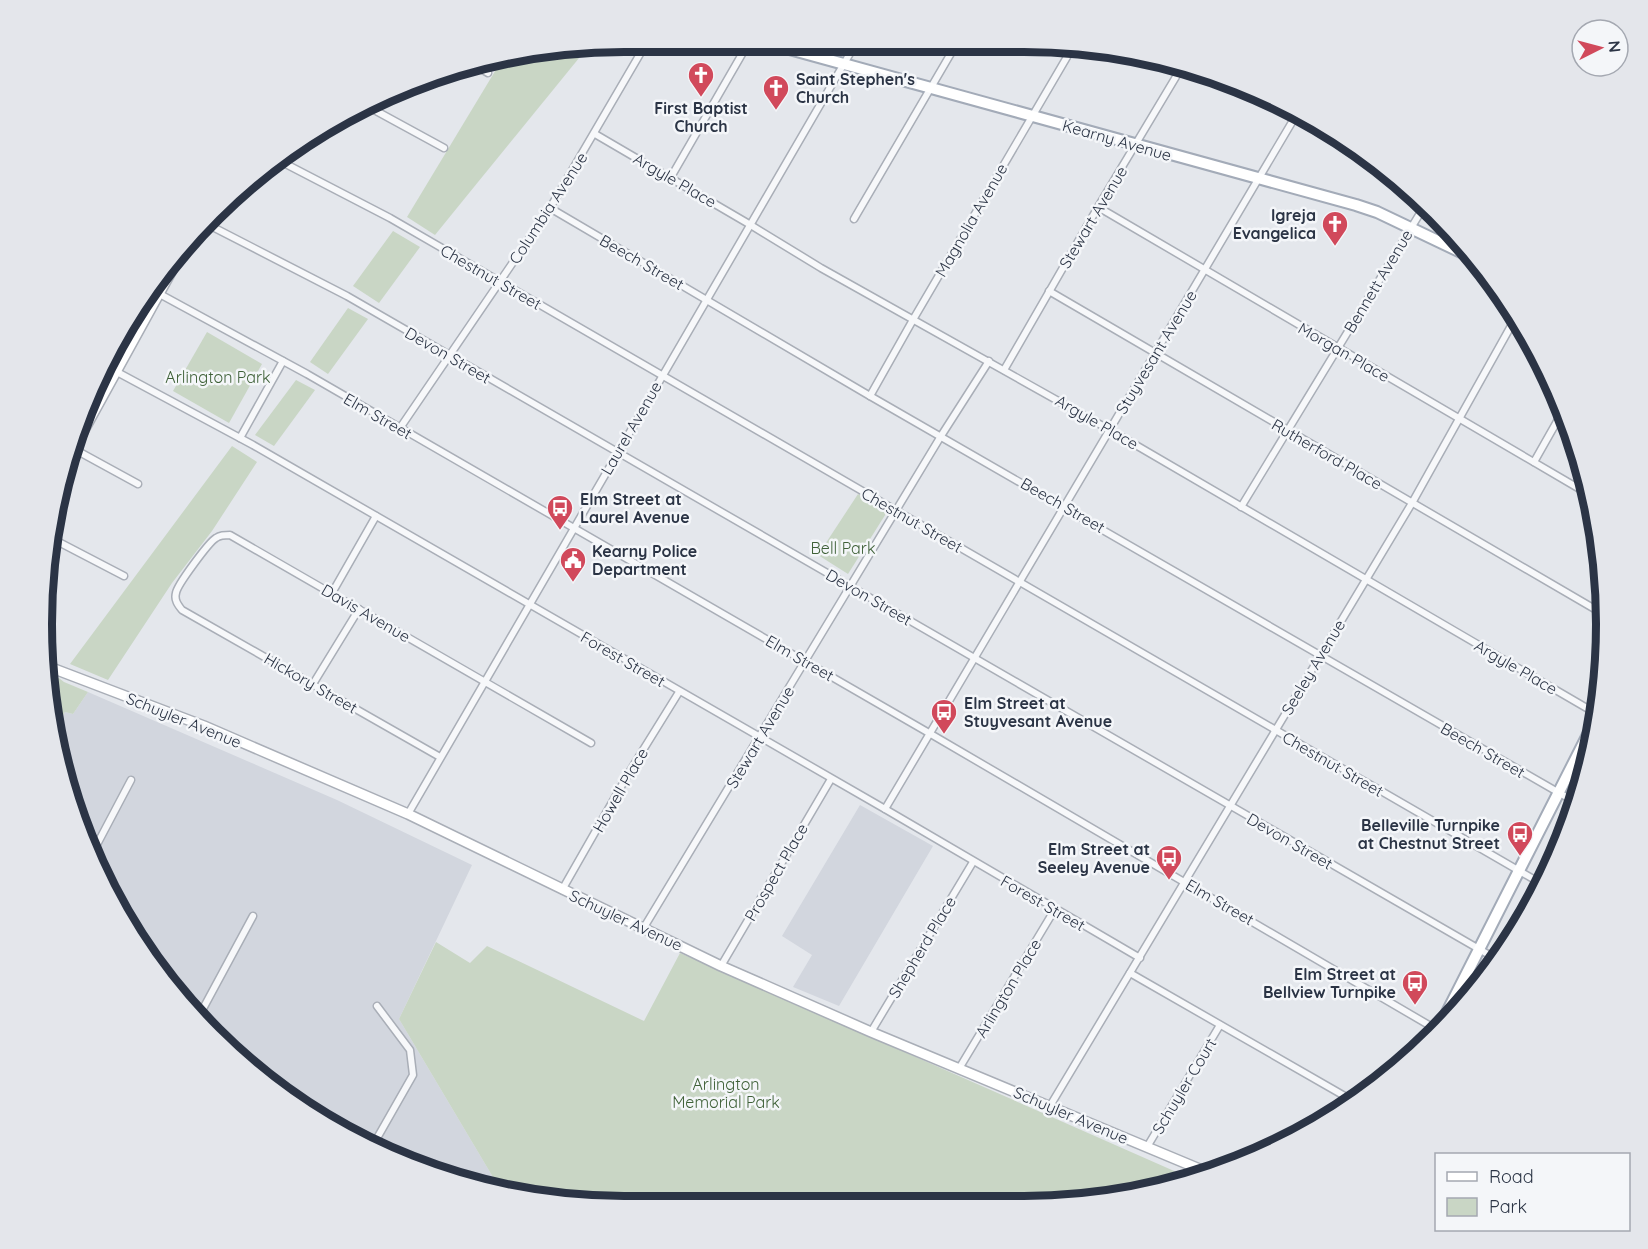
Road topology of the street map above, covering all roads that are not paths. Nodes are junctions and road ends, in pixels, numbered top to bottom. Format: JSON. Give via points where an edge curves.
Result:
{"nodes":[{"id":1,"x":641,"y":52,"type":"edge"},
{"id":2,"x":743,"y":52,"type":"edge"},
{"id":3,"x":798,"y":52,"type":"edge"},
{"id":4,"x":850,"y":52,"type":"edge"},
{"id":5,"x":952,"y":52,"type":"edge"},
{"id":6,"x":1068,"y":55,"type":"edge"},
{"id":7,"x":842,"y":65,"type":"junction"},
{"id":8,"x":483,"y":70,"type":"edge"},
{"id":9,"x":488,"y":73,"type":"dead end"},
{"id":10,"x":1178,"y":74,"type":"edge"},
{"id":11,"x":931,"y":89,"type":"junction"},
{"id":12,"x":374,"y":110,"type":"edge"},
{"id":13,"x":1032,"y":116,"type":"junction"},
{"id":14,"x":1293,"y":120,"type":"edge"},
{"id":15,"x":595,"y":134,"type":"junction"},
{"id":16,"x":1136,"y":145,"type":"junction"},
{"id":17,"x":444,"y":148,"type":"dead end"},
{"id":18,"x":286,"y":164,"type":"edge"},
{"id":19,"x":671,"y":177,"type":"junction"},
{"id":20,"x":1258,"y":179,"type":"junction"},
{"id":21,"x":1098,"y":207,"type":"junction"},
{"id":22,"x":550,"y":208,"type":"junction"},
{"id":23,"x":1420,"y":213,"type":"edge"},
{"id":24,"x":854,"y":219,"type":"dead end"},
{"id":25,"x":749,"y":224,"type":"junction"},
{"id":26,"x":213,"y":227,"type":"edge"},
{"id":27,"x":1411,"y":228,"type":"junction"},
{"id":28,"x":1456,"y":250,"type":"edge"},
{"id":29,"x":1205,"y":270,"type":"junction"},
{"id":30,"x":500,"y":282,"type":"junction"},
{"id":31,"x":1049,"y":291,"type":"junction"},
{"id":32,"x":158,"y":294,"type":"edge"},
{"id":33,"x":707,"y":300,"type":"junction"},
{"id":34,"x":152,"y":303,"type":"edge"},
{"id":35,"x":914,"y":318,"type":"junction"},
{"id":36,"x":1511,"y":326,"type":"edge"},
{"id":37,"x":1338,"y":348,"type":"junction"},
{"id":38,"x":1156,"y":353,"type":"junction"},
{"id":39,"x":449,"y":355,"type":"junction"},
{"id":40,"x":283,"y":361,"type":"junction"},
{"id":41,"x":989,"y":361,"type":"junction"},
{"id":42,"x":112,"y":369,"type":"edge"},
{"id":43,"x":1004,"y":370,"type":"junction"},
{"id":44,"x":117,"y":372,"type":"junction"},
{"id":45,"x":661,"y":376,"type":"junction"},
{"id":46,"x":870,"y":396,"type":"junction"},
{"id":47,"x":92,"y":417,"type":"edge"},
{"id":48,"x":1458,"y":418,"type":"junction"},
{"id":49,"x":1557,"y":421,"type":"edge"},
{"id":50,"x":400,"y":428,"type":"junction"},
{"id":51,"x":1110,"y":430,"type":"junction"},
{"id":52,"x":1288,"y":431,"type":"junction"},
{"id":53,"x":941,"y":436,"type":"junction"},
{"id":54,"x":240,"y":438,"type":"junction"},
{"id":55,"x":80,"y":452,"type":"edge"},
{"id":56,"x":618,"y":453,"type":"junction"},
{"id":57,"x":1534,"y":462,"type":"junction"},
{"id":58,"x":138,"y":484,"type":"dead end"},
{"id":59,"x":1579,"y":489,"type":"edge"},
{"id":60,"x":1412,"y":503,"type":"junction"},
{"id":61,"x":1065,"y":506,"type":"junction"},
{"id":62,"x":1241,"y":507,"type":"junction"},
{"id":63,"x":896,"y":511,"type":"junction"},
{"id":64,"x":376,"y":516,"type":"junction"},
{"id":65,"x":573,"y":528,"type":"junction"},
{"id":66,"x":58,"y":542,"type":"edge"},
{"id":67,"x":124,"y":576,"type":"dead end"},
{"id":68,"x":1366,"y":579,"type":"junction"},
{"id":69,"x":1020,"y":581,"type":"junction"},
{"id":70,"x":851,"y":587,"type":"junction"},
{"id":71,"x":332,"y":593,"type":"junction"},
{"id":72,"x":528,"y":604,"type":"junction"},
{"id":73,"x":358,"y":609,"type":"junction"},
{"id":74,"x":1595,"y":609,"type":"edge"},
{"id":75,"x":182,"y":610,"type":"joint"},
{"id":76,"x":1320,"y":655,"type":"junction"},
{"id":77,"x":974,"y":658,"type":"junction"},
{"id":78,"x":805,"y":662,"type":"junction"},
{"id":79,"x":55,"y":669,"type":"edge"},
{"id":80,"x":484,"y":682,"type":"junction"},
{"id":81,"x":313,"y":684,"type":"junction"},
{"id":82,"x":679,"y":692,"type":"junction"},
{"id":83,"x":1589,"y":710,"type":"edge"},
{"id":84,"x":1275,"y":730,"type":"junction"},
{"id":85,"x":929,"y":733,"type":"junction"},
{"id":86,"x":759,"y":738,"type":"junction"},
{"id":87,"x":1584,"y":742,"type":"edge"},
{"id":88,"x":591,"y":743,"type":"dead end"},
{"id":89,"x":440,"y":758,"type":"junction"},
{"id":90,"x":831,"y":779,"type":"junction"},
{"id":91,"x":131,"y":780,"type":"dead end"},
{"id":92,"x":1558,"y":793,"type":"junction"},
{"id":93,"x":1568,"y":798,"type":"edge"},
{"id":94,"x":1230,"y":807,"type":"junction"},
{"id":95,"x":885,"y":809,"type":"junction"},
{"id":96,"x":408,"y":814,"type":"junction"},
{"id":97,"x":97,"y":845,"type":"edge"},
{"id":98,"x":973,"y":862,"type":"junction"},
{"id":99,"x":1517,"y":871,"type":"junction"},
{"id":100,"x":1535,"y":880,"type":"edge"},
{"id":101,"x":1185,"y":882,"type":"junction"},
{"id":102,"x":562,"y":890,"type":"junction"},
{"id":103,"x":1055,"y":909,"type":"junction"},
{"id":104,"x":253,"y":915,"type":"dead end"},
{"id":105,"x":643,"y":929,"type":"junction"},
{"id":106,"x":1478,"y":949,"type":"junction"},
{"id":107,"x":1490,"y":955,"type":"edge"},
{"id":108,"x":1140,"y":958,"type":"junction"},
{"id":109,"x":721,"y":966,"type":"junction"},
{"id":110,"x":1130,"y":973,"type":"junction"},
{"id":111,"x":377,"y":1006,"type":"dead end"},
{"id":112,"x":1450,"y":1006,"type":"edge"},
{"id":113,"x":202,"y":1010,"type":"edge"},
{"id":114,"x":1220,"y":1025,"type":"junction"},
{"id":115,"x":1429,"y":1028,"type":"edge"},
{"id":116,"x":871,"y":1032,"type":"junction"},
{"id":117,"x":960,"y":1067,"type":"junction"},
{"id":118,"x":1346,"y":1097,"type":"edge"},
{"id":119,"x":1050,"y":1106,"type":"junction"},
{"id":120,"x":376,"y":1140,"type":"edge"},
{"id":121,"x":1147,"y":1148,"type":"junction"},
{"id":122,"x":1198,"y":1169,"type":"edge"}],
"edges":[{"from":1,"to":15,"type":"street","name":"Columbia Avenue"},
{"from":2,"to":19,"type":"street"},
{"from":3,"to":7,"type":"main road","name":"Kearny Avenue"},
{"from":4,"to":7,"type":"street","name":"Laurel Avenue"},
{"from":5,"to":11,"type":"street"},
{"from":6,"to":13,"type":"street","name":"Magnolia Avenue"},
{"from":7,"to":11,"type":"main road","name":"Kearny Avenue"},
{"from":7,"to":25,"type":"street","name":"Laurel Avenue"},
{"from":8,"to":9,"type":"street"},
{"from":10,"to":16,"type":"street","name":"Stewart Avenue"},
{"from":11,"to":13,"type":"main road","name":"Kearny Avenue"},
{"from":11,"to":24,"type":"street"},
{"from":12,"to":17,"type":"street"},
{"from":13,"to":16,"type":"main road","name":"Kearny Avenue"},
{"from":13,"to":35,"type":"street","name":"Magnolia Avenue"},
{"from":14,"to":20,"type":"street","name":"Stuyvesant Avenue"},
{"from":15,"to":19,"type":"street","name":"Argyle Place"},
{"from":15,"to":22,"type":"street","name":"Columbia Avenue"},
{"from":16,"to":20,"type":"main road","name":"Kearny Avenue"},
{"from":16,"to":21,"type":"street","name":"Stewart Avenue"},
{"from":18,"to":30,"type":"street","name":"Chestnut Street"},
{"from":19,"to":25,"type":"street","name":"Argyle Place"},
{"from":20,"to":27,"type":"main road","name":"Kearny Avenue","via":[[1356,205]]},
{"from":20,"to":29,"type":"street","name":"Stuyvesant Avenue"},
{"from":21,"to":29,"type":"street","name":"Morgan Place"},
{"from":21,"to":31,"type":"street","name":"Stewart Avenue"},
{"from":22,"to":30,"type":"street","name":"Columbia Avenue"},
{"from":22,"to":33,"type":"street","name":"Beech Street"},
{"from":23,"to":27,"type":"street","name":"Bennett Avenue"},
{"from":25,"to":33,"type":"street","name":"Laurel Avenue"},
{"from":25,"to":35,"type":"street","name":"Argyle Place"},
{"from":26,"to":39,"type":"street","name":"Devon Street","via":[[347,296]]},
{"from":27,"to":28,"type":"main road","name":"Kearny Avenue"},
{"from":27,"to":37,"type":"street","name":"Bennett Avenue"},
{"from":29,"to":37,"type":"street","name":"Morgan Place"},
{"from":29,"to":38,"type":"street","name":"Stuyvesant Avenue"},
{"from":30,"to":39,"type":"street","name":"Columbia Avenue"},
{"from":30,"to":45,"type":"street","name":"Chestnut Street"},
{"from":31,"to":38,"type":"street","name":"Rutherford Place"},
{"from":31,"to":43,"type":"street","name":"Stewart Avenue"},
{"from":32,"to":40,"type":"street","name":"Elm Street"},
{"from":33,"to":45,"type":"street","name":"Laurel Avenue"},
{"from":33,"to":46,"type":"street","name":"Beech Street"},
{"from":34,"to":44,"type":"main road"},
{"from":35,"to":41,"type":"street","name":"Argyle Place"},
{"from":35,"to":46,"type":"street","name":"Magnolia Avenue"},
{"from":36,"to":48,"type":"street","name":"Seeley Avenue"},
{"from":37,"to":48,"type":"street","name":"Morgan Place"},
{"from":37,"to":52,"type":"street","name":"Bennett Avenue"},
{"from":38,"to":51,"type":"street","name":"Stuyvesant Avenue"},
{"from":38,"to":52,"type":"street","name":"Rutherford Place"},
{"from":39,"to":50,"type":"street","name":"Columbia Avenue"},
{"from":39,"to":56,"type":"street","name":"Devon Street"},
{"from":40,"to":50,"type":"street","name":"Elm Street"},
{"from":40,"to":54,"type":"street"},
{"from":41,"to":43,"type":"street","name":"Argyle Place"},
{"from":41,"to":53,"type":"street","name":"Stewart Avenue"},
{"from":42,"to":44,"type":"street","name":"Forest Street"},
{"from":43,"to":51,"type":"street","name":"Argyle Place"},
{"from":44,"to":47,"type":"main road"},
{"from":44,"to":54,"type":"street","name":"Forest Street"},
{"from":45,"to":56,"type":"street","name":"Laurel Avenue"},
{"from":45,"to":63,"type":"street","name":"Chestnut Street"},
{"from":46,"to":53,"type":"street","name":"Beech Street"},
{"from":48,"to":57,"type":"street","name":"Morgan Place"},
{"from":48,"to":60,"type":"street","name":"Seeley Avenue"},
{"from":49,"to":57,"type":"street"},
{"from":50,"to":65,"type":"street","name":"Elm Street"},
{"from":51,"to":61,"type":"street","name":"Stuyvesant Avenue"},
{"from":51,"to":62,"type":"street","name":"Argyle Place"},
{"from":52,"to":60,"type":"street","name":"Rutherford Place"},
{"from":52,"to":62,"type":"street","name":"Bennett Avenue"},
{"from":53,"to":61,"type":"street","name":"Beech Street"},
{"from":53,"to":63,"type":"street","name":"Stewart Avenue"},
{"from":54,"to":64,"type":"street","name":"Forest Street"},
{"from":55,"to":58,"type":"street"},
{"from":56,"to":65,"type":"street","name":"Laurel Avenue"},
{"from":56,"to":70,"type":"street","name":"Devon Street"},
{"from":57,"to":59,"type":"street","name":"Morgan Place"},
{"from":60,"to":68,"type":"street","name":"Seeley Avenue"},
{"from":60,"to":74,"type":"street","name":"Rutherford Place"},
{"from":61,"to":69,"type":"street","name":"Stuyvesant Avenue"},
{"from":61,"to":76,"type":"street","name":"Beech Street"},
{"from":62,"to":68,"type":"street","name":"Argyle Place"},
{"from":63,"to":69,"type":"street","name":"Chestnut Street"},
{"from":63,"to":70,"type":"street","name":"Stewart Avenue"},
{"from":64,"to":71,"type":"street"},
{"from":64,"to":72,"type":"street","name":"Forest Street"},
{"from":65,"to":72,"type":"street","name":"Laurel Avenue"},
{"from":65,"to":78,"type":"street","name":"Elm Street"},
{"from":66,"to":67,"type":"street"},
{"from":68,"to":76,"type":"street","name":"Seeley Avenue"},
{"from":68,"to":83,"type":"street","name":"Argyle Place"},
{"from":69,"to":77,"type":"street","name":"Stuyvesant Avenue"},
{"from":69,"to":84,"type":"street","name":"Chestnut Street"},
{"from":70,"to":77,"type":"street","name":"Devon Street"},
{"from":70,"to":78,"type":"street","name":"Stewart Avenue"},
{"from":71,"to":73,"type":"street","name":"Davis Avenue"},
{"from":71,"to":75,"type":"street","name":"Davis Avenue","via":[[224,535],[212,540],[179,585],[176,599]]},
{"from":72,"to":80,"type":"street","name":"Laurel Avenue"},
{"from":72,"to":82,"type":"street","name":"Forest Street"},
{"from":73,"to":80,"type":"street","name":"Davis Avenue"},
{"from":73,"to":81,"type":"street"},
{"from":75,"to":81,"type":"street","name":"Hickory Street"},
{"from":76,"to":84,"type":"street","name":"Seeley Avenue"},
{"from":76,"to":92,"type":"street","name":"Beech Street"},
{"from":77,"to":85,"type":"street","name":"Stuyvesant Avenue"},
{"from":77,"to":94,"type":"street","name":"Devon Street"},
{"from":78,"to":85,"type":"street","name":"Elm Street"},
{"from":78,"to":86,"type":"street","name":"Stewart Avenue"},
{"from":79,"to":96,"type":"main road","name":"Schuyler Avenue","via":[[204,726]]},
{"from":80,"to":88,"type":"street","name":"Davis Avenue"},
{"from":80,"to":89,"type":"street","name":"Laurel Avenue"},
{"from":81,"to":89,"type":"street","name":"Hickory Street"},
{"from":82,"to":86,"type":"street","name":"Forest Street"},
{"from":82,"to":102,"type":"street","name":"Howell Place"},
{"from":84,"to":94,"type":"street","name":"Seeley Avenue"},
{"from":84,"to":99,"type":"street","name":"Chestnut Street"},
{"from":85,"to":95,"type":"street","name":"Stuyvesant Avenue"},
{"from":85,"to":101,"type":"street","name":"Elm Street"},
{"from":86,"to":90,"type":"street","name":"Forest Street"},
{"from":86,"to":105,"type":"street","name":"Stewart Avenue"},
{"from":87,"to":92,"type":"main road"},
{"from":89,"to":96,"type":"street","name":"Laurel Avenue"},
{"from":90,"to":95,"type":"street","name":"Forest Street"},
{"from":90,"to":109,"type":"street","name":"Prospect Place"},
{"from":91,"to":97,"type":"street"},
{"from":92,"to":93,"type":"street","name":"Beech Street"},
{"from":92,"to":99,"type":"main road"},
{"from":94,"to":101,"type":"street","name":"Seeley Avenue"},
{"from":94,"to":106,"type":"street","name":"Devon Street"},
{"from":95,"to":98,"type":"street","name":"Forest Street"},
{"from":96,"to":102,"type":"main road","name":"Schuyler Avenue"},
{"from":98,"to":103,"type":"street","name":"Forest Street"},
{"from":98,"to":116,"type":"street","name":"Shepherd Place"},
{"from":99,"to":100,"type":"street","name":"Chestnut Street"},
{"from":99,"to":106,"type":"main road"},
{"from":101,"to":108,"type":"street","name":"Seeley Avenue"},
{"from":101,"to":115,"type":"street","name":"Elm Street"},
{"from":102,"to":105,"type":"main road","name":"Schuyler Avenue"},
{"from":103,"to":108,"type":"street","name":"Forest Street"},
{"from":103,"to":117,"type":"street","name":"Arlington Place"},
{"from":104,"to":113,"type":"street"},
{"from":105,"to":109,"type":"main road","name":"Schuyler Avenue"},
{"from":106,"to":107,"type":"street","name":"Devon Street"},
{"from":106,"to":112,"type":"main road"},
{"from":108,"to":110,"type":"street","name":"Seeley Avenue"},
{"from":109,"to":116,"type":"main road","name":"Schuyler Avenue"},
{"from":110,"to":114,"type":"street"},
{"from":110,"to":119,"type":"street","name":"Seeley Avenue"},
{"from":111,"to":120,"type":"street","via":[[410,1050],[413,1075]]},
{"from":114,"to":118,"type":"street"},
{"from":114,"to":121,"type":"street","name":"Schuyler Court"},
{"from":116,"to":117,"type":"main road","name":"Schuyler Avenue"},
{"from":117,"to":119,"type":"main road","name":"Schuyler Avenue"},
{"from":119,"to":121,"type":"main road","name":"Schuyler Avenue"},
{"from":121,"to":122,"type":"main road","name":"Schuyler Avenue"}]}
